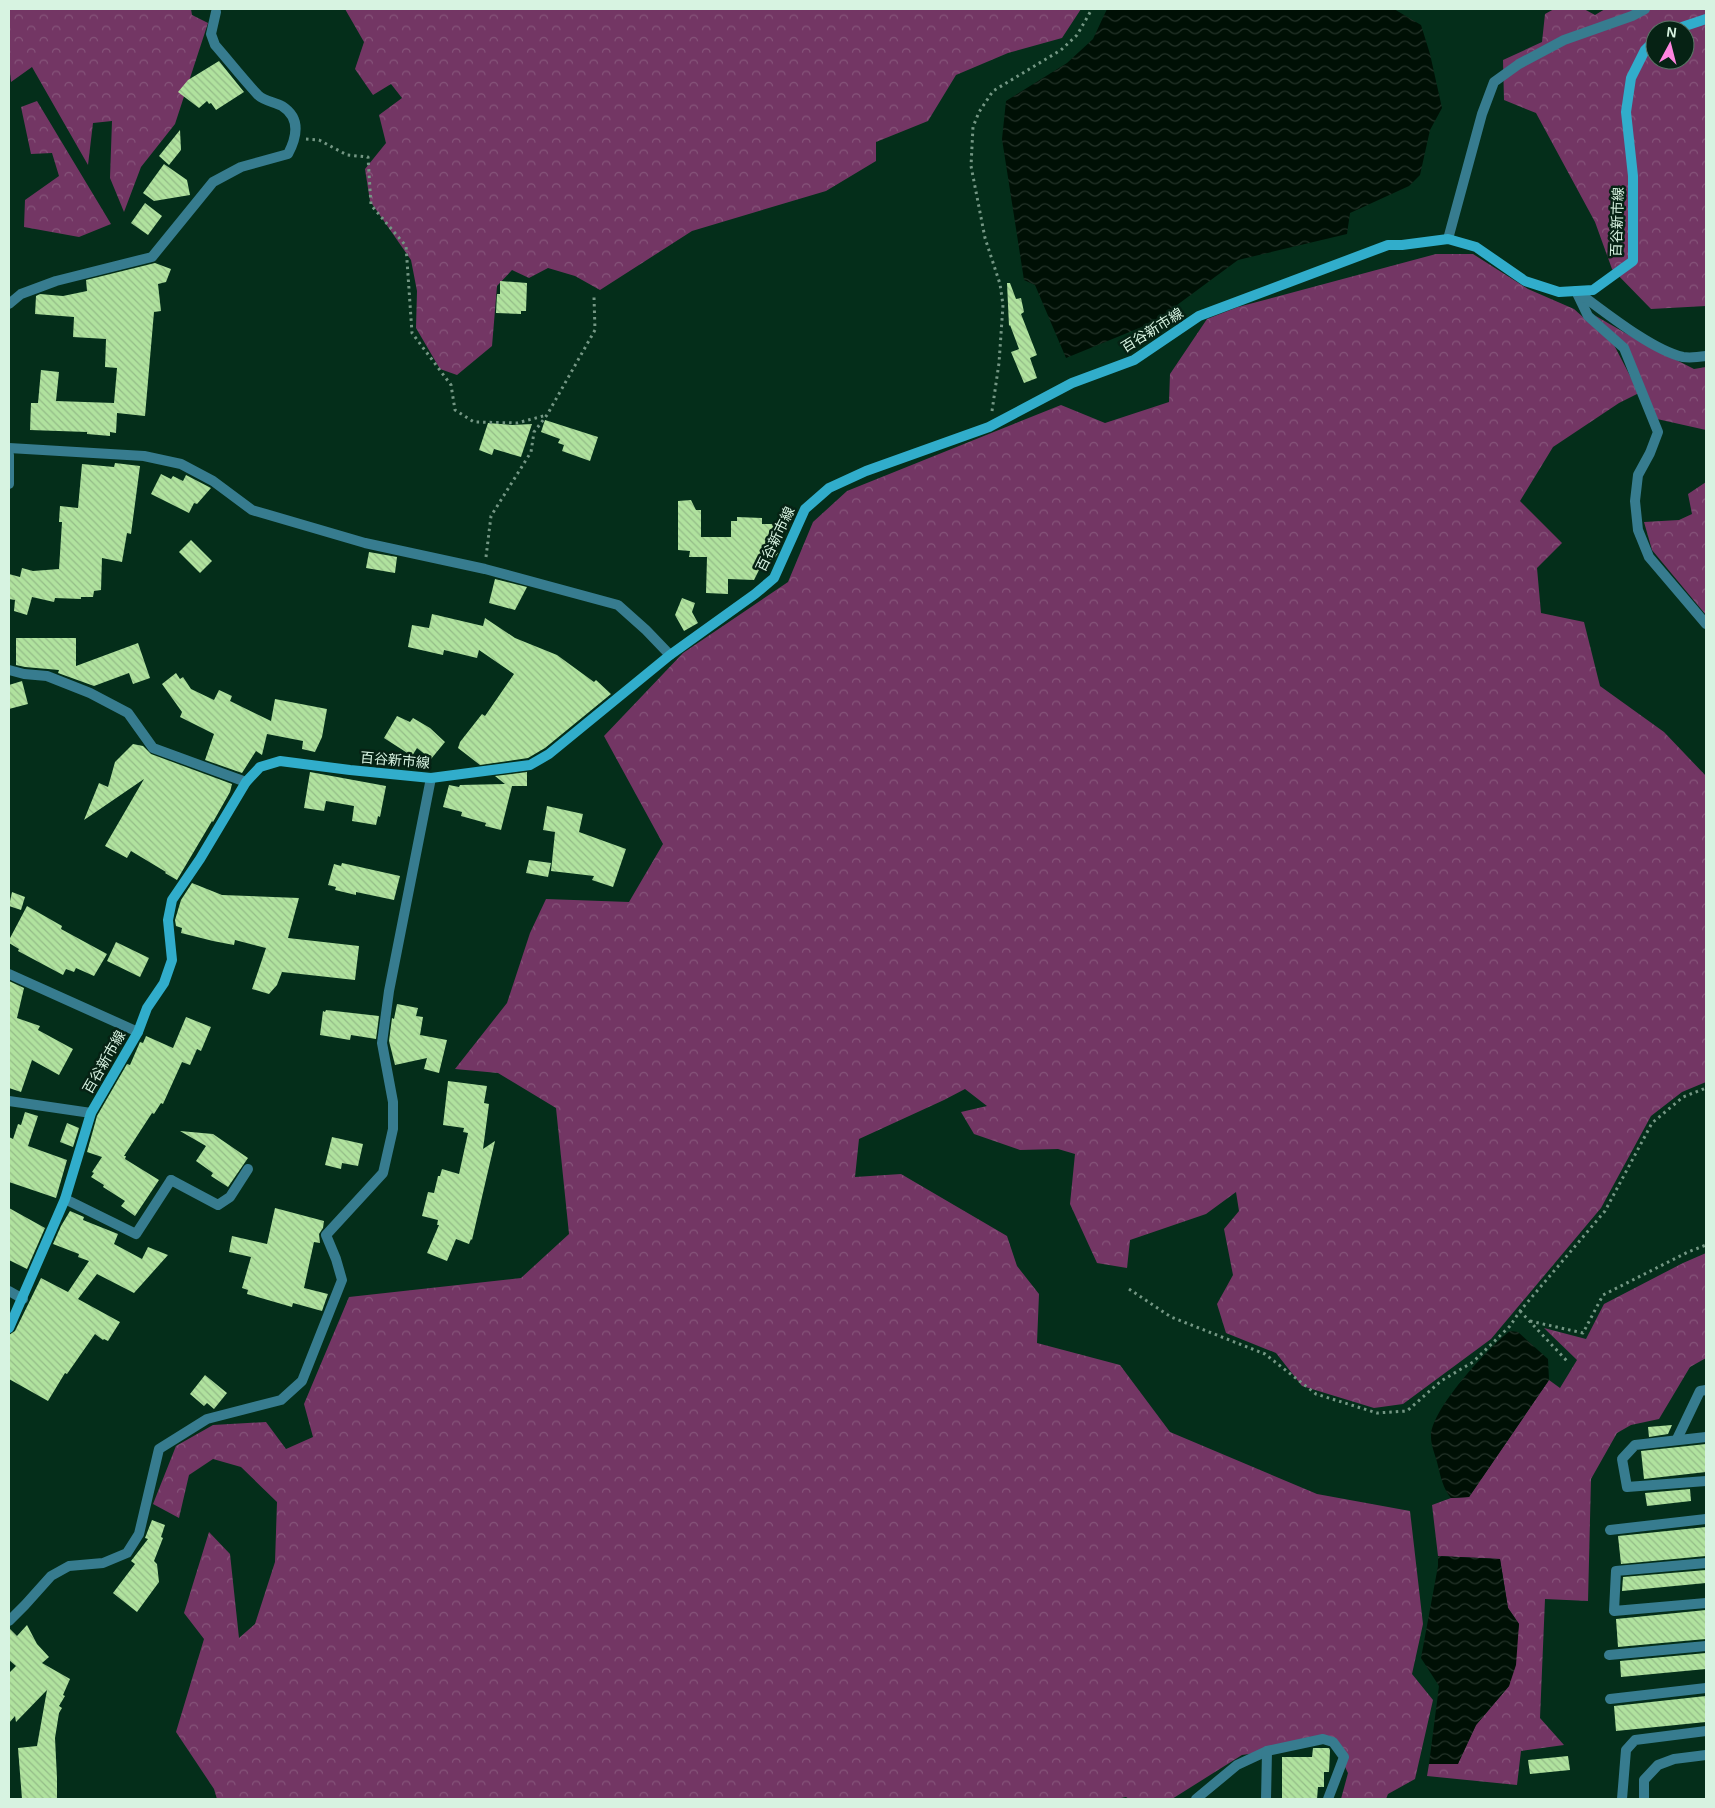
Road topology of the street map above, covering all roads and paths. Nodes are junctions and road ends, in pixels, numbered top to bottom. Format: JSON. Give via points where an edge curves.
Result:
{"nodes":[{"id":1,"x":1092,"y":9,"type":"edge"},
{"id":2,"x":1645,"y":9,"type":"edge"},
{"id":3,"x":216,"y":12,"type":"dead end"},
{"id":4,"x":1645,"y":50,"type":"edge"},
{"id":5,"x":295,"y":138,"type":"junction"},
{"id":6,"x":1448,"y":239,"type":"junction"},
{"id":7,"x":1576,"y":291,"type":"junction"},
{"id":8,"x":594,"y":297,"type":"dead end"},
{"id":9,"x":9,"y":304,"type":"edge"},
{"id":10,"x":1706,"y":356,"type":"edge"},
{"id":11,"x":547,"y":415,"type":"junction"},
{"id":12,"x":989,"y":427,"type":"junction"},
{"id":13,"x":9,"y":448,"type":"edge"},
{"id":14,"x":9,"y":455,"type":"edge"},
{"id":15,"x":9,"y":484,"type":"edge"},
{"id":16,"x":485,"y":569,"type":"junction"},
{"id":17,"x":1706,"y":624,"type":"edge"},
{"id":18,"x":670,"y":655,"type":"junction"},
{"id":19,"x":9,"y":670,"type":"edge"},
{"id":20,"x":431,"y":778,"type":"junction"},
{"id":21,"x":246,"y":782,"type":"junction"},
{"id":22,"x":9,"y":974,"type":"edge"},
{"id":23,"x":138,"y":1032,"type":"junction"},
{"id":24,"x":1706,"y":1088,"type":"edge"},
{"id":25,"x":9,"y":1101,"type":"edge"},
{"id":26,"x":91,"y":1113,"type":"junction"},
{"id":27,"x":248,"y":1170,"type":"dead end"},
{"id":28,"x":65,"y":1199,"type":"junction"},
{"id":29,"x":1706,"y":1245,"type":"edge"},
{"id":30,"x":1130,"y":1288,"type":"dead end"},
{"id":31,"x":9,"y":1291,"type":"edge"},
{"id":32,"x":23,"y":1299,"type":"junction"},
{"id":33,"x":1520,"y":1311,"type":"junction"},
{"id":34,"x":1530,"y":1321,"type":"junction"},
{"id":35,"x":9,"y":1328,"type":"edge"},
{"id":36,"x":1567,"y":1361,"type":"dead end"},
{"id":37,"x":1706,"y":1390,"type":"edge"},
{"id":38,"x":1706,"y":1437,"type":"edge"},
{"id":39,"x":1677,"y":1440,"type":"junction"},
{"id":40,"x":1706,"y":1481,"type":"edge"},
{"id":41,"x":1706,"y":1519,"type":"edge"},
{"id":42,"x":1610,"y":1530,"type":"dead end"},
{"id":43,"x":1706,"y":1564,"type":"edge"},
{"id":44,"x":1706,"y":1603,"type":"edge"},
{"id":45,"x":9,"y":1621,"type":"edge"},
{"id":46,"x":1706,"y":1646,"type":"edge"},
{"id":47,"x":1609,"y":1655,"type":"dead end"},
{"id":48,"x":1706,"y":1688,"type":"edge"},
{"id":49,"x":1610,"y":1700,"type":"dead end"},
{"id":50,"x":1706,"y":1731,"type":"edge"},
{"id":51,"x":1267,"y":1751,"type":"junction"},
{"id":52,"x":1706,"y":1755,"type":"edge"},
{"id":53,"x":1196,"y":1799,"type":"edge"},
{"id":54,"x":1266,"y":1799,"type":"edge"},
{"id":55,"x":1328,"y":1799,"type":"edge"},
{"id":56,"x":1622,"y":1799,"type":"edge"},
{"id":57,"x":1644,"y":1799,"type":"edge"}],
"edges":[{"from":1,"to":12,"type":"path","via":[[1077,35],[1061,50],[992,91],[973,128],[971,166],[985,238],[1000,284],[1003,305],[999,363]]},
{"from":2,"to":6,"type":"street","via":[[1564,40],[1519,64],[1494,82],[1482,114]]},
{"from":3,"to":5,"type":"street","via":[[211,34],[215,45],[260,97],[283,107],[294,118]]},
{"from":4,"to":7,"type":"main road","name":"百谷新市線","via":[[1631,78],[1626,112],[1633,176],[1633,261],[1593,290]]},
{"from":5,"to":9,"type":"street","via":[[288,154],[242,167],[213,182],[152,257],[56,281],[21,294]]},
{"from":5,"to":11,"type":"path","via":[[319,140],[347,155],[368,157],[371,206],[406,246],[412,333],[451,385],[455,410],[474,422],[518,423]]},
{"from":6,"to":7,"type":"main road","name":"百谷新市線","via":[[1476,247],[1524,281],[1560,292]]},
{"from":6,"to":12,"type":"main road","name":"百谷新市線","via":[[1388,245],[1200,316],[1134,360],[1072,382]]},
{"from":7,"to":10,"type":"street","via":[[1664,350],[1684,357]]},
{"from":7,"to":17,"type":"street","via":[[1588,316],[1624,348],[1658,432],[1638,476],[1635,501],[1638,530],[1650,557]]},
{"from":8,"to":11,"type":"path","via":[[595,330]]},
{"from":11,"to":16,"type":"path","via":[[534,432],[531,452],[491,516]]},
{"from":12,"to":18,"type":"main road","name":"百谷新市線","via":[[866,471],[829,488],[805,508],[774,578]]},
{"from":13,"to":16,"type":"street","via":[[144,456],[181,464],[252,510],[365,543]]},
{"from":14,"to":15,"type":"street"},
{"from":16,"to":18,"type":"street","via":[[618,605]]},
{"from":18,"to":20,"type":"main road","name":"百谷新市線","via":[[549,754],[530,764]]},
{"from":19,"to":21,"type":"street","via":[[48,676],[90,693],[128,714],[153,748]]},
{"from":20,"to":21,"type":"main road","name":"百谷新市線","via":[[280,761],[260,767]]},
{"from":20,"to":45,"type":"street","via":[[389,991],[382,1043],[393,1102],[393,1129],[383,1173],[326,1236],[342,1280],[302,1381],[281,1400],[207,1418],[159,1449],[138,1534],[127,1553],[103,1563],[69,1566],[51,1576]]},
{"from":21,"to":23,"type":"main road","name":"百谷新市線","via":[[172,900],[168,920],[172,960],[164,983],[147,1008]]},
{"from":22,"to":23,"type":"street"},
{"from":23,"to":26,"type":"main road","name":"百谷新市線"},
{"from":24,"to":33,"type":"path","via":[[1682,1097],[1652,1123],[1605,1211]]},
{"from":25,"to":26,"type":"street"},
{"from":26,"to":28,"type":"main road","name":"百谷新市線"},
{"from":27,"to":28,"type":"street","via":[[230,1197],[218,1205],[171,1180],[136,1234]]},
{"from":28,"to":32,"type":"main road","name":"百谷新市線"},
{"from":29,"to":34,"type":"path","via":[[1603,1295],[1583,1333]]},
{"from":30,"to":33,"type":"path","via":[[1171,1317],[1265,1354],[1316,1394],[1376,1413],[1407,1411],[1442,1381],[1473,1362],[1510,1326]]},
{"from":31,"to":32,"type":"street"},
{"from":32,"to":35,"type":"main road","name":"百谷新市線"},
{"from":33,"to":34,"type":"path"},
{"from":34,"to":36,"type":"path"},
{"from":37,"to":39,"type":"street","via":[[1700,1391]]},
{"from":38,"to":39,"type":"street"},
{"from":39,"to":40,"type":"street","via":[[1635,1446],[1622,1459],[1627,1487]]},
{"from":41,"to":42,"type":"street"},
{"from":43,"to":44,"type":"street","via":[[1616,1571],[1614,1612]]},
{"from":46,"to":47,"type":"street"},
{"from":48,"to":49,"type":"street"},
{"from":50,"to":56,"type":"street","via":[[1635,1740],[1626,1750]]},
{"from":51,"to":53,"type":"street","via":[[1237,1766]]},
{"from":51,"to":54,"type":"street"},
{"from":51,"to":55,"type":"street","via":[[1324,1739],[1333,1742],[1344,1757]]},
{"from":52,"to":57,"type":"street","via":[[1658,1764],[1644,1780]]}]}
